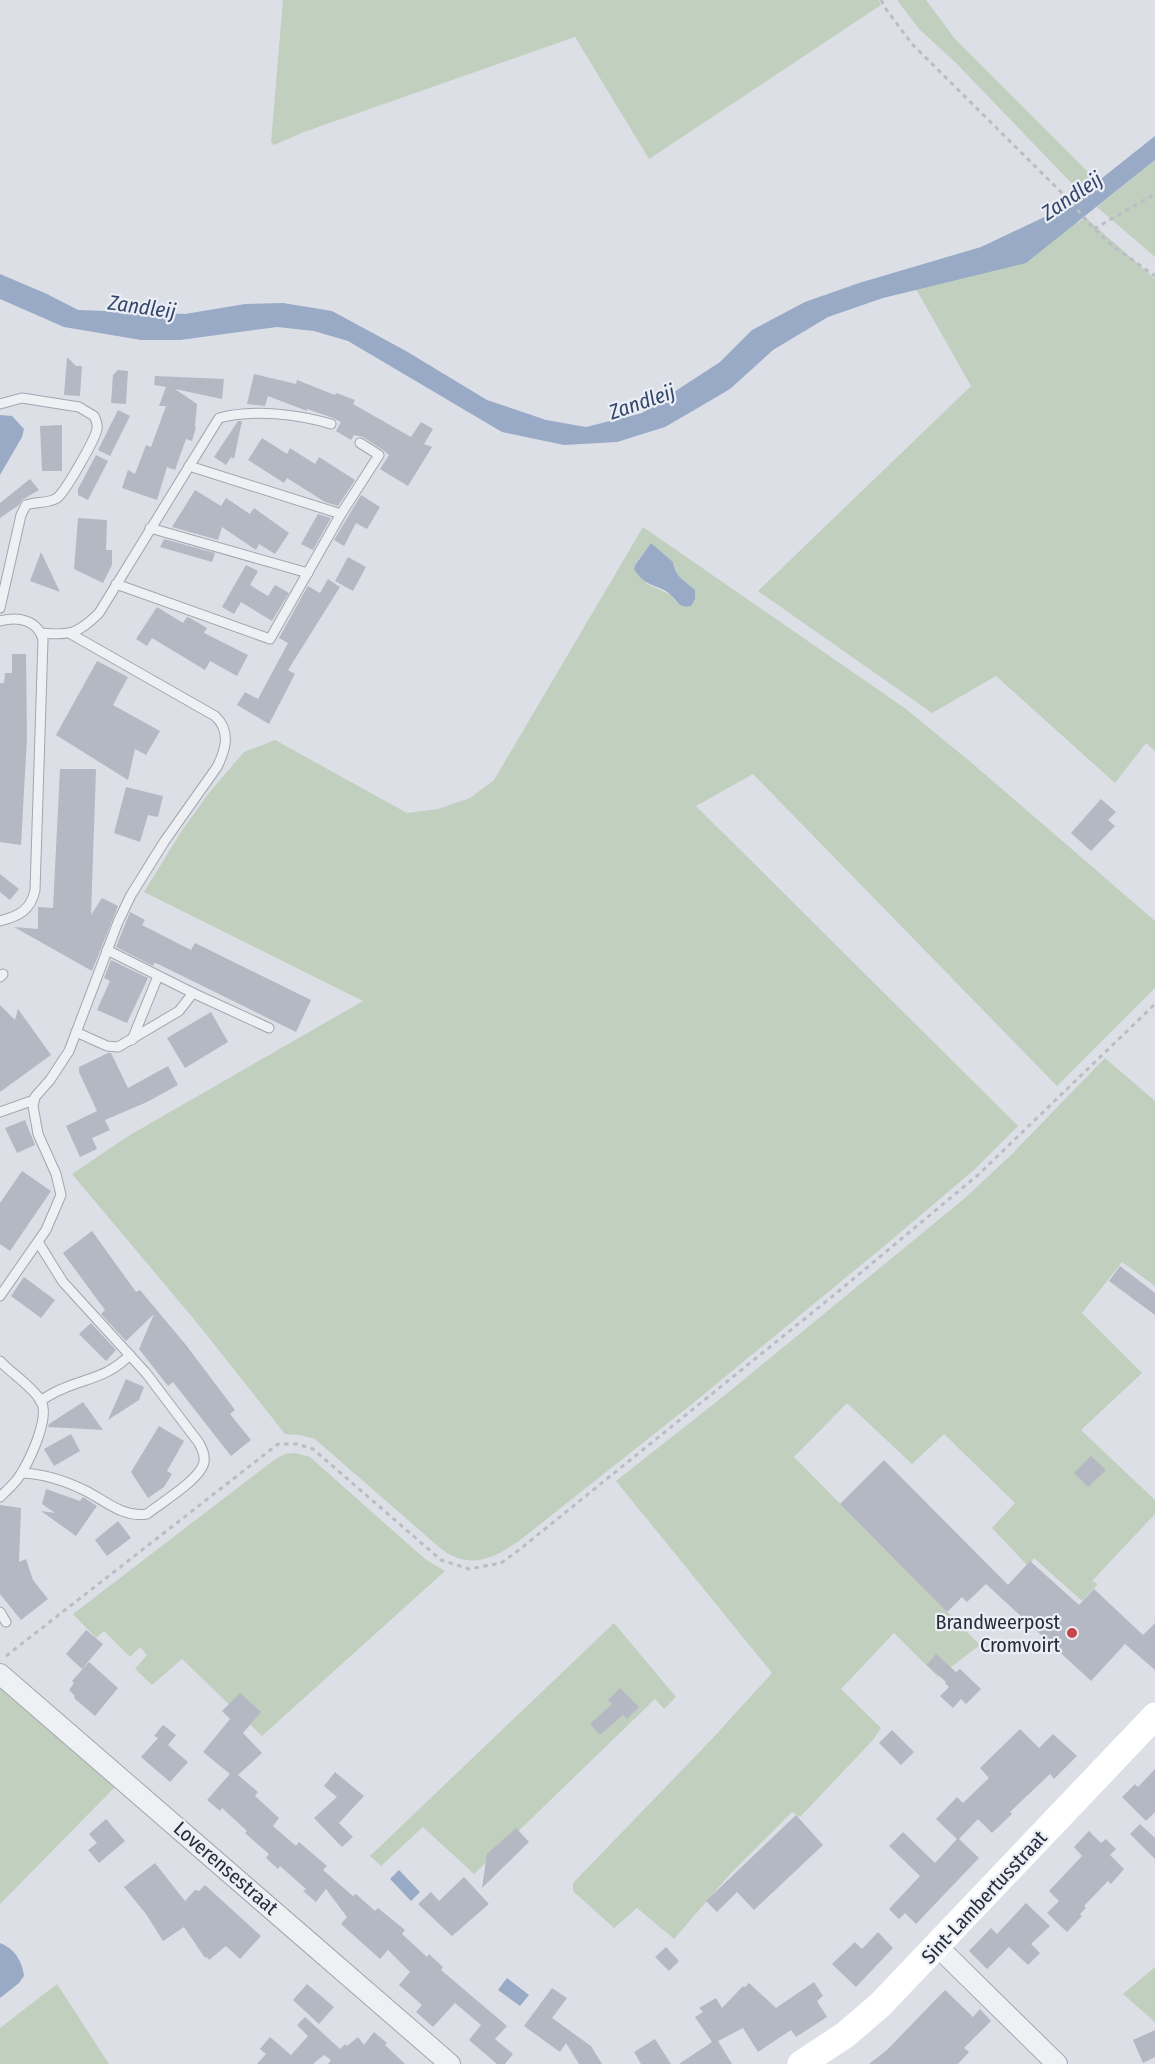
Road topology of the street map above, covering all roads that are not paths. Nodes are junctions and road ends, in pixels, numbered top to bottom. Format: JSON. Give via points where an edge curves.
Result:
{"nodes":[{"id":1,"x":0,"y":404,"type":"edge"},
{"id":2,"x":331,"y":424,"type":"dead end"},
{"id":3,"x":360,"y":444,"type":"dead end"},
{"id":4,"x":189,"y":466,"type":"junction"},
{"id":5,"x":341,"y":514,"type":"junction"},
{"id":6,"x":150,"y":528,"type":"junction"},
{"id":7,"x":308,"y":573,"type":"junction"},
{"id":8,"x":116,"y":584,"type":"junction"},
{"id":9,"x":0,"y":608,"type":"edge"},
{"id":10,"x":0,"y":621,"type":"edge"},
{"id":11,"x":42,"y":633,"type":"junction"},
{"id":12,"x":71,"y":633,"type":"junction"},
{"id":13,"x":0,"y":921,"type":"edge"},
{"id":14,"x":107,"y":950,"type":"junction"},
{"id":15,"x":158,"y":976,"type":"junction"},
{"id":16,"x":193,"y":993,"type":"junction"},
{"id":17,"x":269,"y":1028,"type":"dead end"},
{"id":18,"x":76,"y":1032,"type":"junction"},
{"id":19,"x":132,"y":1040,"type":"junction"},
{"id":20,"x":34,"y":1100,"type":"junction"},
{"id":21,"x":0,"y":1112,"type":"edge"},
{"id":22,"x":38,"y":1242,"type":"junction"},
{"id":23,"x":0,"y":1296,"type":"edge"},
{"id":24,"x":130,"y":1355,"type":"junction"},
{"id":25,"x":0,"y":1361,"type":"edge"},
{"id":26,"x":40,"y":1401,"type":"junction"},
{"id":27,"x":22,"y":1473,"type":"junction"},
{"id":28,"x":0,"y":1497,"type":"edge"},
{"id":29,"x":0,"y":1612,"type":"edge"},
{"id":30,"x":6,"y":1622,"type":"dead end"},
{"id":31,"x":0,"y":1674,"type":"edge"},
{"id":32,"x":1155,"y":1716,"type":"edge"},
{"id":33,"x":937,"y":1947,"type":"junction"},
{"id":34,"x":450,"y":2064,"type":"edge"},
{"id":35,"x":801,"y":2064,"type":"edge"},
{"id":36,"x":1057,"y":2064,"type":"edge"}],
"edges":[{"from":1,"to":9,"type":"lane","via":[[22,398],[79,407],[94,416],[97,427],[58,497],[26,505]]},
{"from":2,"to":4,"type":"lane","via":[[262,413],[219,418]]},
{"from":3,"to":5,"type":"lane","via":[[379,455]]},
{"from":4,"to":5,"type":"lane"},
{"from":4,"to":6,"type":"lane"},
{"from":5,"to":7,"type":"lane"},
{"from":6,"to":7,"type":"lane"},
{"from":6,"to":8,"type":"lane"},
{"from":7,"to":8,"type":"lane","via":[[270,639]]},
{"from":8,"to":12,"type":"lane","via":[[99,613],[86,626]]},
{"from":10,"to":11,"type":"lane","via":[[20,619]]},
{"from":11,"to":12,"type":"lane"},
{"from":11,"to":13,"type":"lane","via":[[35,890],[27,909]]},
{"from":12,"to":14,"type":"lane","via":[[215,716],[222,722],[226,738],[217,767],[131,895]]},
{"from":14,"to":15,"type":"lane"},
{"from":14,"to":18,"type":"lane"},
{"from":15,"to":16,"type":"lane"},
{"from":15,"to":19,"type":"lane"},
{"from":16,"to":17,"type":"lane"},
{"from":16,"to":19,"type":"lane","via":[[179,1011]]},
{"from":18,"to":19,"type":"lane","via":[[107,1046],[118,1047]]},
{"from":18,"to":20,"type":"lane","via":[[57,1071]]},
{"from":20,"to":21,"type":"lane"},
{"from":20,"to":22,"type":"lane","via":[[38,1134],[61,1195]]},
{"from":22,"to":23,"type":"lane"},
{"from":22,"to":24,"type":"lane","via":[[63,1282]]},
{"from":24,"to":26,"type":"lane","via":[[104,1375],[60,1389]]},
{"from":24,"to":27,"type":"lane","via":[[199,1443],[204,1462],[195,1476],[147,1514],[138,1515],[59,1480]]},
{"from":25,"to":26,"type":"lane"},
{"from":26,"to":27,"type":"lane","via":[[42,1423]]},
{"from":27,"to":28,"type":"lane"},
{"from":29,"to":30,"type":"lane"},
{"from":31,"to":34,"type":"street","name":"Loverensestraat"},
{"from":32,"to":33,"type":"main road","name":"Sint-Lambertusstraat"},
{"from":33,"to":35,"type":"main road","name":"Sint-Lambertusstraat","via":[[869,2016]]},
{"from":33,"to":36,"type":"street"}]}
